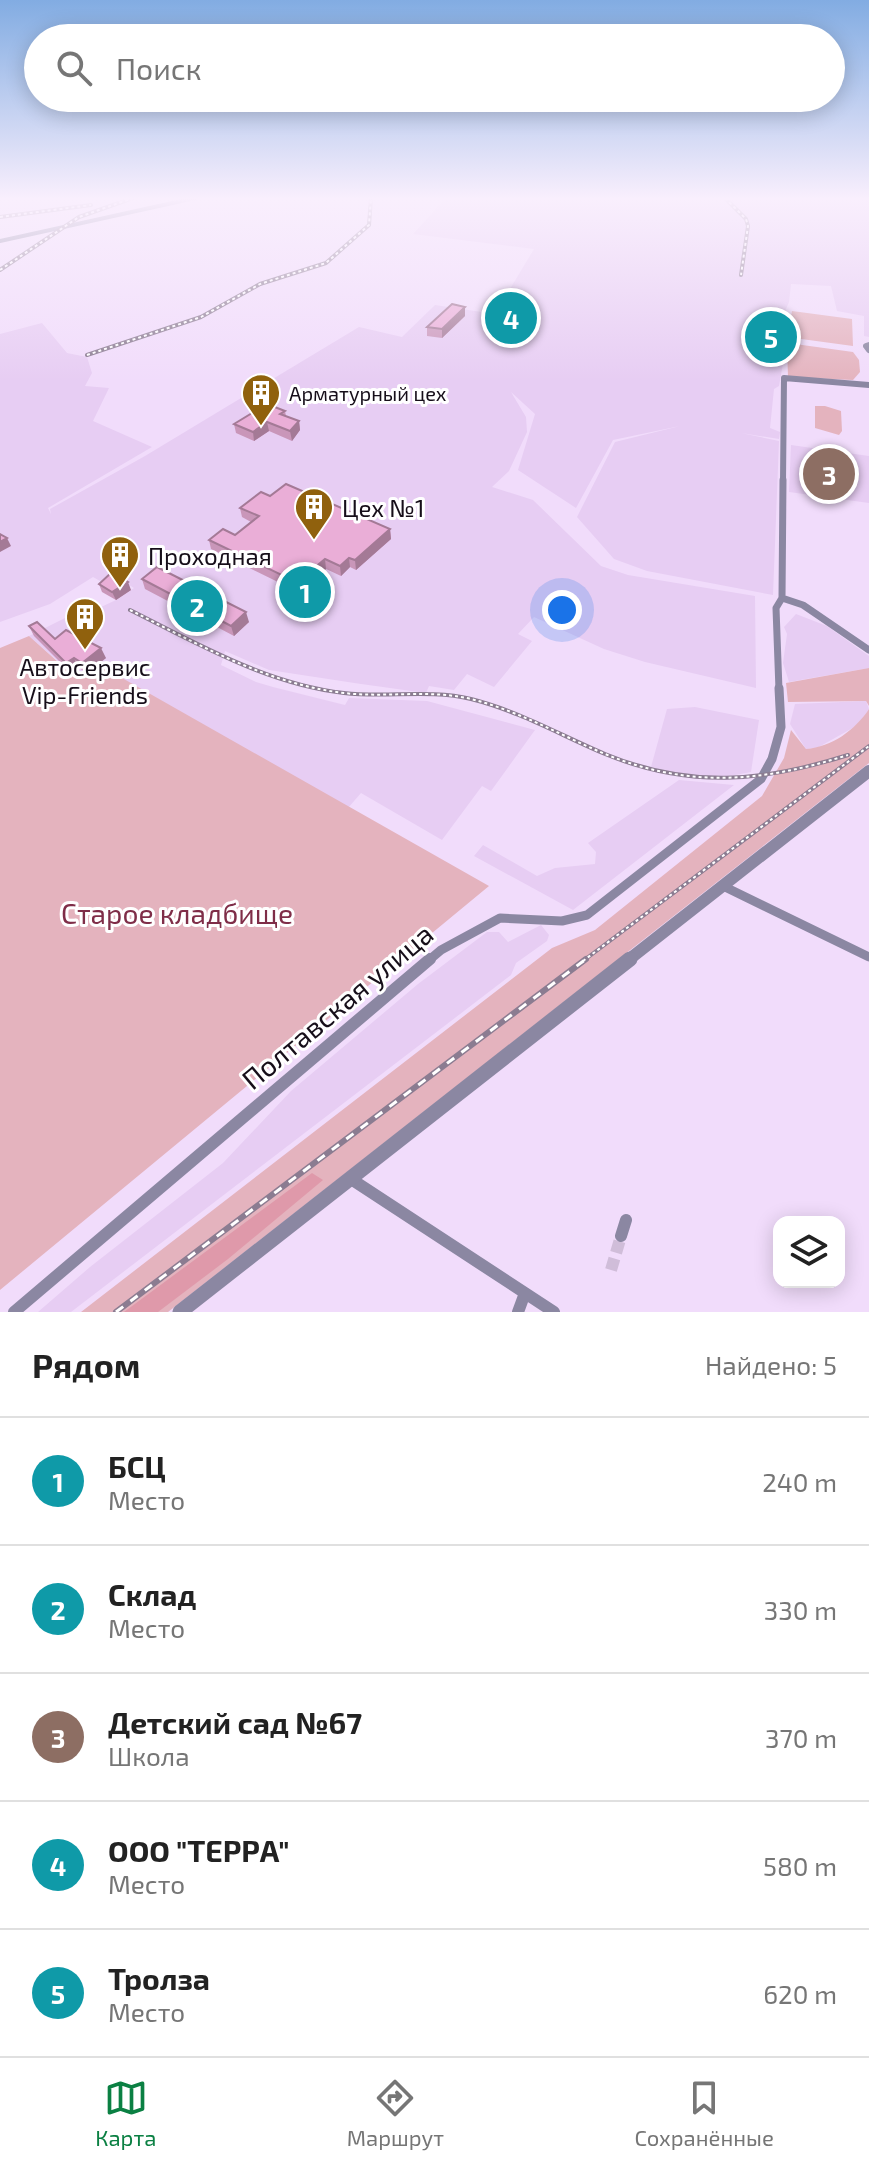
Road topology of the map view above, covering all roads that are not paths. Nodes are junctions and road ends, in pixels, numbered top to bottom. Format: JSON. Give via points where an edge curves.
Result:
{"nodes":[{"id":1,"x":869,"y":385,"type":"edge"},
{"id":2,"x":782,"y":598,"type":"junction"},
{"id":3,"x":869,"y":650,"type":"edge"},
{"id":4,"x":869,"y":771,"type":"edge"},
{"id":5,"x":723,"y":886,"type":"junction"},
{"id":6,"x":869,"y":957,"type":"edge"},
{"id":7,"x":350,"y":1178,"type":"junction"},
{"id":8,"x":626,"y":1220,"type":"dead end"},
{"id":9,"x":621,"y":1236,"type":"tunnel mouth"},
{"id":10,"x":525,"y":1293,"type":"junction"},
{"id":11,"x":14,"y":1312,"type":"edge"},
{"id":12,"x":180,"y":1312,"type":"edge"},
{"id":13,"x":518,"y":1312,"type":"edge"},
{"id":14,"x":554,"y":1312,"type":"edge"}],
"edges":[{"from":1,"to":2,"type":"street","name":"Полтавская улица","via":[[784,378]]},
{"from":2,"to":3,"type":"street","via":[[803,605]]},
{"from":2,"to":11,"type":"street","name":"Полтавская улица","via":[[776,608],[781,727],[772,759],[752,789],[587,915],[562,921],[500,918],[441,950]]},
{"from":4,"to":5,"type":"street"},
{"from":5,"to":6,"type":"street"},
{"from":5,"to":7,"type":"street"},
{"from":7,"to":10,"type":"street"},
{"from":7,"to":12,"type":"street"},
{"from":8,"to":9,"type":"street"},
{"from":10,"to":13,"type":"street"},
{"from":10,"to":14,"type":"street"}]}
